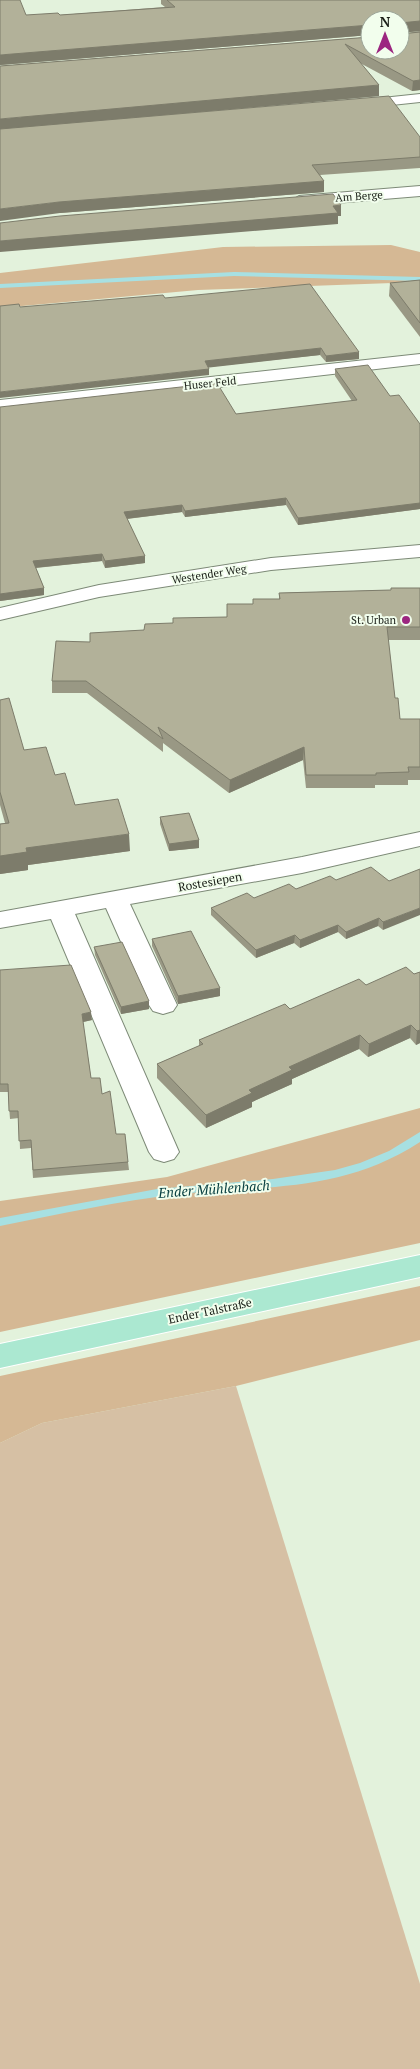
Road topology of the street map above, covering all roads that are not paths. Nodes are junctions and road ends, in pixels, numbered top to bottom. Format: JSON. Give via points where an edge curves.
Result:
{"nodes":[{"id":1,"x":420,"y":98,"type":"edge"},
{"id":2,"x":340,"y":106,"type":"edge"},
{"id":3,"x":420,"y":192,"type":"edge"},
{"id":4,"x":343,"y":198,"type":"junction"},
{"id":5,"x":282,"y":202,"type":"edge"},
{"id":6,"x":353,"y":214,"type":"dead end"},
{"id":7,"x":418,"y":363,"type":"edge"},
{"id":8,"x":0,"y":406,"type":"edge"},
{"id":9,"x":420,"y":551,"type":"edge"},
{"id":10,"x":0,"y":614,"type":"edge"},
{"id":11,"x":420,"y":839,"type":"edge"},
{"id":12,"x":115,"y":899,"type":"junction"},
{"id":13,"x":60,"y":909,"type":"junction"},
{"id":14,"x":0,"y":920,"type":"edge"},
{"id":15,"x":163,"y":1005,"type":"dead end"},
{"id":16,"x":164,"y":1152,"type":"dead end"},
{"id":17,"x":420,"y":1266,"type":"edge"},
{"id":18,"x":0,"y":1356,"type":"edge"}],
"edges":[{"from":1,"to":2,"type":"street"},
{"from":3,"to":4,"type":"street","name":"Am Berge"},
{"from":4,"to":5,"type":"street","name":"Am Berge"},
{"from":4,"to":6,"type":"street"},
{"from":7,"to":8,"type":"street","name":"Huser Feld"},
{"from":9,"to":10,"type":"street","name":"Westender Weg","via":[[271,564],[99,591]]},
{"from":11,"to":12,"type":"street","name":"Rostesiepen","via":[[302,865]]},
{"from":12,"to":13,"type":"street","name":"Rostesiepen"},
{"from":12,"to":15,"type":"street"},
{"from":13,"to":14,"type":"street","name":"Rostesiepen"},
{"from":13,"to":16,"type":"street"},
{"from":17,"to":18,"type":"main road","name":"Ender Talstraße"}]}
